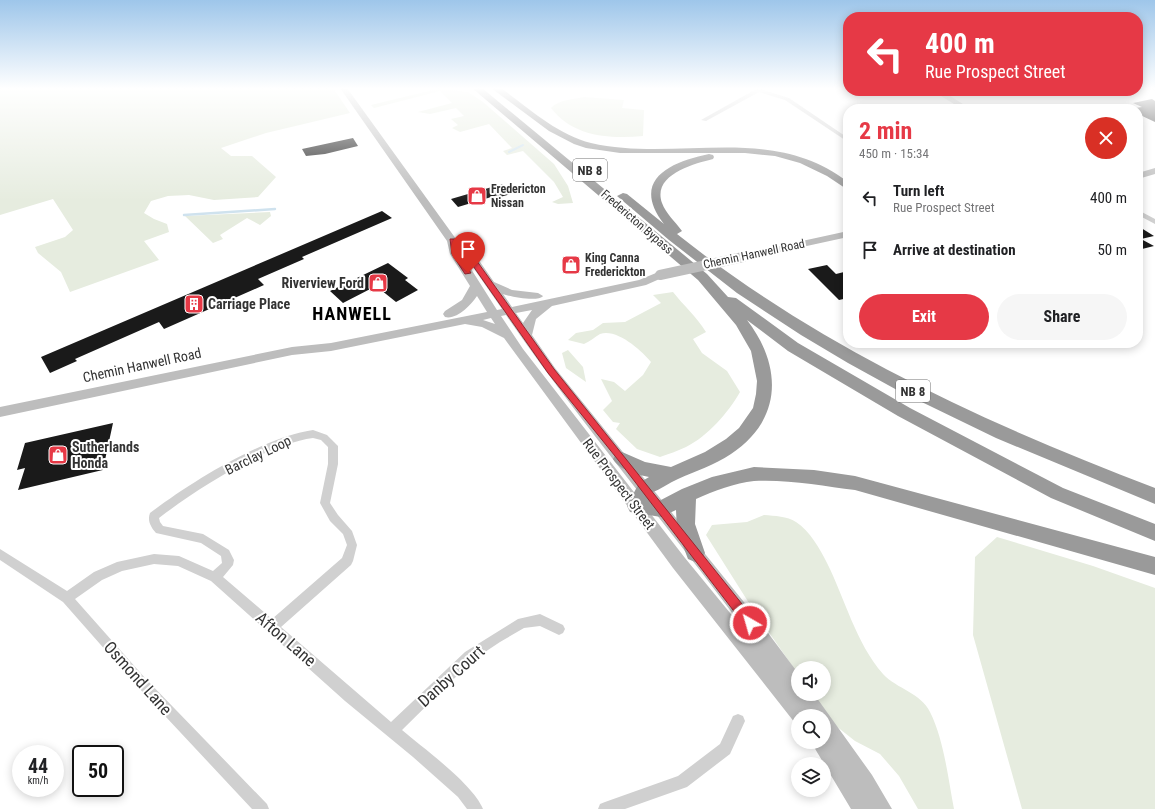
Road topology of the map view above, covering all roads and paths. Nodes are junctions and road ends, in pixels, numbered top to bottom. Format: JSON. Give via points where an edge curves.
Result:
{"nodes":[{"id":1,"x":370,"y":126,"type":"edge"},
{"id":2,"x":521,"y":126,"type":"edge"},
{"id":3,"x":539,"y":126,"type":"edge"},
{"id":4,"x":549,"y":126,"type":"edge"},
{"id":5,"x":828,"y":126,"type":"edge"},
{"id":6,"x":843,"y":133,"type":"edge"},
{"id":7,"x":840,"y":134,"type":"junction"},
{"id":8,"x":843,"y":136,"type":"edge"},
{"id":9,"x":603,"y":180,"type":"dead end"},
{"id":10,"x":843,"y":183,"type":"edge"},
{"id":11,"x":615,"y":190,"type":"dead end"},
{"id":12,"x":843,"y":190,"type":"edge"},
{"id":13,"x":1143,"y":215,"type":"edge"},
{"id":14,"x":1155,"y":222,"type":"edge"},
{"id":15,"x":843,"y":235,"type":"edge"},
{"id":16,"x":452,"y":241,"type":"junction"},
{"id":17,"x":689,"y":251,"type":"junction"},
{"id":18,"x":660,"y":275,"type":"junction"},
{"id":19,"x":705,"y":280,"type":"junction"},
{"id":20,"x":489,"y":283,"type":"junction"},
{"id":21,"x":476,"y":285,"type":"junction"},
{"id":22,"x":538,"y":296,"type":"junction"},
{"id":23,"x":554,"y":302,"type":"junction"},
{"id":24,"x":505,"y":307,"type":"junction"},
{"id":25,"x":492,"y":310,"type":"junction"},
{"id":26,"x":454,"y":317,"type":"junction"},
{"id":27,"x":507,"y":335,"type":"junction"},
{"id":28,"x":526,"y":336,"type":"junction"},
{"id":29,"x":0,"y":412,"type":"edge"},
{"id":30,"x":622,"y":459,"type":"junction"},
{"id":31,"x":671,"y":474,"type":"junction"},
{"id":32,"x":645,"y":488,"type":"junction"},
{"id":33,"x":688,"y":494,"type":"junction"},
{"id":34,"x":1155,"y":496,"type":"edge"},
{"id":35,"x":636,"y":506,"type":"junction"},
{"id":36,"x":660,"y":509,"type":"junction"},
{"id":37,"x":1155,"y":533,"type":"edge"},
{"id":38,"x":695,"y":553,"type":"junction"},
{"id":39,"x":2,"y":558,"type":"edge"},
{"id":40,"x":1155,"y":566,"type":"edge"},
{"id":41,"x":215,"y":577,"type":"junction"},
{"id":42,"x":67,"y":598,"type":"junction"},
{"id":43,"x":272,"y":627,"type":"junction"},
{"id":44,"x":559,"y":630,"type":"dead end"},
{"id":45,"x":791,"y":679,"type":"edge"},
{"id":46,"x":796,"y":709,"type":"edge"},
{"id":47,"x":738,"y":720,"type":"dead end"},
{"id":48,"x":392,"y":730,"type":"junction"},
{"id":49,"x":831,"y":733,"type":"edge"},
{"id":50,"x":825,"y":749,"type":"edge"},
{"id":51,"x":262,"y":809,"type":"edge"},
{"id":52,"x":476,"y":809,"type":"edge"},
{"id":53,"x":605,"y":809,"type":"edge"},
{"id":54,"x":864,"y":809,"type":"edge"},
{"id":55,"x":882,"y":809,"type":"edge"}],
"edges":[{"from":1,"to":16,"type":"main road","name":"Rue Prospect Street"},
{"from":2,"to":19,"type":"highway","name":"Fredericton Bypass","number":"NB 8"},
{"from":3,"to":9,"type":"highway","name":"Fredericton Bypass","number":"NB 8"},
{"from":4,"to":10,"type":"highway","via":[[567,138],[589,146],[617,150],[739,150],[773,153],[814,165]]},
{"from":5,"to":7,"type":"street"},
{"from":6,"to":7,"type":"street"},
{"from":7,"to":8,"type":"street"},
{"from":11,"to":17,"type":"highway","name":"Fredericton Bypass","number":"NB 8"},
{"from":12,"to":17,"type":"highway","via":[[824,177],[794,164],[761,156],[729,155],[687,162],[664,178],[655,194],[663,215]]},
{"from":13,"to":14,"type":"street"},
{"from":15,"to":18,"type":"main road","name":"Chemin Hanwell Road","bridge":true},
{"from":16,"to":20,"type":"main road","name":"Rue Prospect Street","via":[[467,252]]},
{"from":16,"to":21,"type":"main road","name":"Rue Prospect Street","via":[[455,254]]},
{"from":17,"to":34,"type":"highway","number":"NB 8","via":[[760,302],[877,372],[1009,437]]},
{"from":18,"to":22,"type":"main road","name":"Chemin Hanwell Road","via":[[637,276]]},
{"from":18,"to":23,"type":"main road","name":"Chemin Hanwell Road","via":[[642,283]]},
{"from":19,"to":31,"type":"highway","via":[[750,335],[766,376],[765,397],[747,431],[732,445]]},
{"from":19,"to":37,"type":"highway","number":"NB 8","via":[[794,347],[856,385],[1057,493]]},
{"from":20,"to":22,"type":"main road","via":[[510,293]]},
{"from":20,"to":24,"type":"main road","name":"Rue Prospect Street"},
{"from":21,"to":25,"type":"main road","name":"Rue Prospect Street"},
{"from":21,"to":26,"type":"main road","via":[[474,293]]},
{"from":22,"to":24,"type":"main road","name":"Chemin Hanwell Road"},
{"from":23,"to":24,"type":"main road","name":"Chemin Hanwell Road"},
{"from":23,"to":28,"type":"main road","via":[[530,318],[526,325]]},
{"from":24,"to":25,"type":"main road","name":"Chemin Hanwell Road"},
{"from":24,"to":28,"type":"main road","name":"Rue Prospect Street"},
{"from":25,"to":26,"type":"main road","name":"Chemin Hanwell Road"},
{"from":25,"to":27,"type":"main road","name":"Rue Prospect Street"},
{"from":26,"to":27,"type":"main road","via":[[485,324]]},
{"from":26,"to":29,"type":"main road","name":"Chemin Hanwell Road","via":[[331,347],[292,351]]},
{"from":27,"to":35,"type":"main road","name":"Rue Prospect Street"},
{"from":28,"to":30,"type":"main road","name":"Rue Prospect Street"},
{"from":30,"to":31,"type":"highway","via":[[642,469]]},
{"from":30,"to":32,"type":"main road","name":"Rue Prospect Street"},
{"from":31,"to":32,"type":"highway"},
{"from":32,"to":35,"type":"highway"},
{"from":32,"to":36,"type":"main road","name":"Rue Prospect Street"},
{"from":33,"to":36,"type":"highway"},
{"from":33,"to":38,"type":"highway","via":[[684,507],[684,524]]},
{"from":33,"to":40,"type":"highway","via":[[718,482],[754,474],[814,477],[855,483]]},
{"from":35,"to":36,"type":"highway"},
{"from":35,"to":46,"type":"main road","name":"Rue Prospect Street"},
{"from":36,"to":38,"type":"main road","name":"Rue Prospect Street"},
{"from":38,"to":45,"type":"main road","name":"Rue Prospect Street"},
{"from":39,"to":42,"type":"street","name":"Osmond Lane"},
{"from":41,"to":42,"type":"street","name":"Afton Lane","via":[[179,561],[154,559],[121,566],[98,576]]},
{"from":41,"to":43,"type":"street","name":"Afton Lane"},
{"from":41,"to":43,"type":"street","name":"Barclay Loop","via":[[227,565],[225,553],[203,539],[160,530],[155,524],[154,516],[166,505],[250,457],[293,437],[312,434],[326,438],[333,446],[333,464],[325,502],[334,518],[347,531],[352,545],[347,561]]},
{"from":42,"to":51,"type":"street","name":"Osmond Lane","via":[[141,682]]},
{"from":43,"to":48,"type":"street","name":"Afton Lane"},
{"from":44,"to":48,"type":"street","name":"Danby Court","via":[[540,620],[522,623],[496,638],[469,656]]},
{"from":47,"to":53,"type":"street","via":[[725,749],[682,782]]},
{"from":48,"to":52,"type":"street","name":"Afton Lane","via":[[463,792]]},
{"from":49,"to":55,"type":"main road"},
{"from":50,"to":54,"type":"main road"}]}
